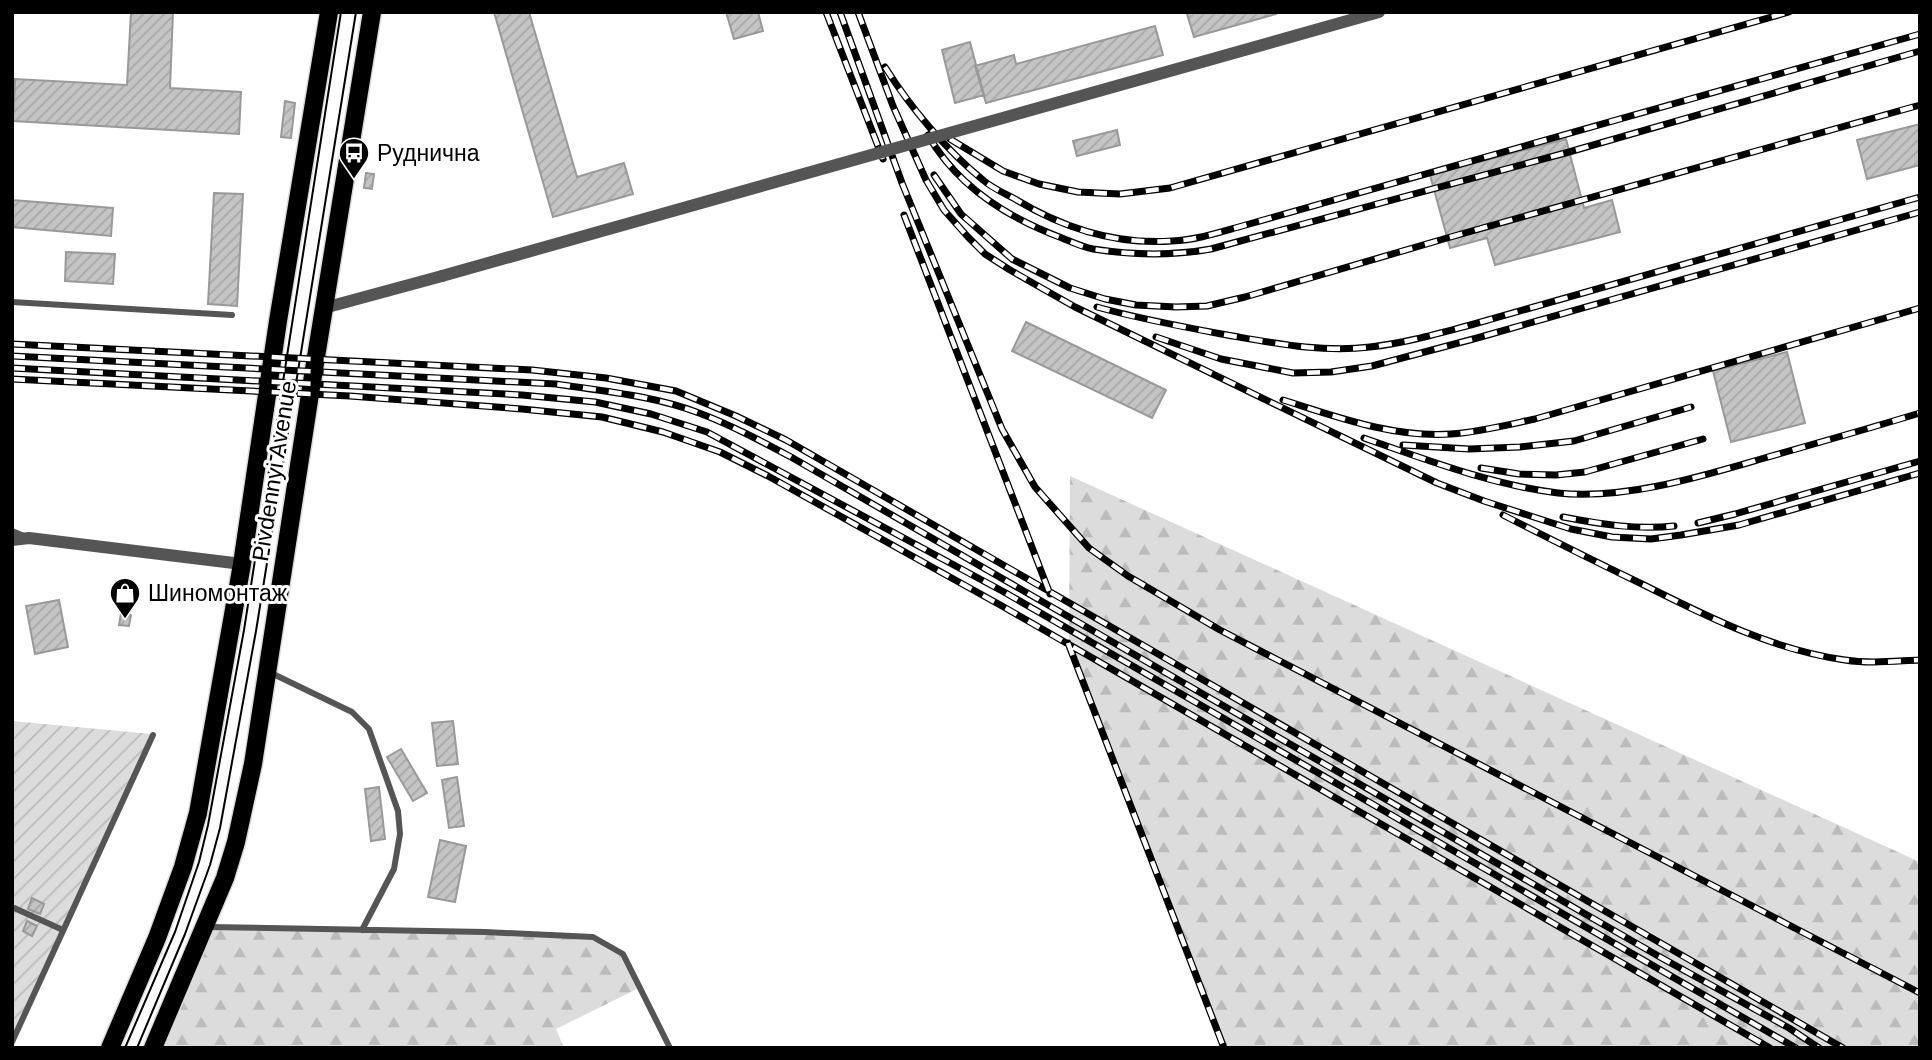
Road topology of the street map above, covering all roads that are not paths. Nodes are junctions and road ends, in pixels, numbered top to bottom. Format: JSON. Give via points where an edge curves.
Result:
{"nodes":[{"id":1,"x":329,"y":12,"type":"edge"},
{"id":2,"x":372,"y":12,"type":"edge"},
{"id":3,"x":1379,"y":12,"type":"edge"},
{"id":4,"x":12,"y":302,"type":"edge"},
{"id":5,"x":324,"y":308,"type":"junction"},
{"id":6,"x":232,"y":315,"type":"dead end"},
{"id":7,"x":12,"y":531,"type":"edge"},
{"id":8,"x":29,"y":538,"type":"junction"},
{"id":9,"x":12,"y":540,"type":"edge"},
{"id":10,"x":242,"y":564,"type":"junction"},
{"id":11,"x":267,"y":671,"type":"junction"},
{"id":12,"x":153,"y":735,"type":"dead end"},
{"id":13,"x":12,"y":907,"type":"edge"},
{"id":14,"x":206,"y":927,"type":"junction"},
{"id":15,"x":63,"y":930,"type":"junction"},
{"id":16,"x":362,"y":930,"type":"junction"},
{"id":17,"x":12,"y":1042,"type":"edge"},
{"id":18,"x":110,"y":1048,"type":"edge"},
{"id":19,"x":153,"y":1048,"type":"edge"},
{"id":20,"x":670,"y":1048,"type":"edge"}],
"edges":[{"from":1,"to":10,"type":"main road","name":"Pivdennyi Avenue"},
{"from":2,"to":5,"type":"main road","name":"Pivdennyi Avenue"},
{"from":3,"to":5,"type":"street","bridge":true},
{"from":4,"to":6,"type":"lane"},
{"from":5,"to":11,"type":"main road","name":"Pivdennyi Avenue"},
{"from":7,"to":8,"type":"lane"},
{"from":8,"to":9,"type":"street"},
{"from":8,"to":10,"type":"street"},
{"from":10,"to":18,"type":"main road","name":"Pivdennyi Avenue","via":[[198,814],[157,938]]},
{"from":11,"to":14,"type":"main road","name":"Pivdennyi Avenue","via":[[236,842]]},
{"from":11,"to":16,"type":"lane","via":[[352,712],[369,729],[398,811],[400,834],[394,869]]},
{"from":12,"to":15,"type":"lane"},
{"from":13,"to":15,"type":"lane"},
{"from":14,"to":16,"type":"lane"},
{"from":14,"to":19,"type":"main road","name":"Pivdennyi Avenue"},
{"from":15,"to":17,"type":"lane"},
{"from":16,"to":20,"type":"lane","via":[[593,937],[623,954]]}]}
